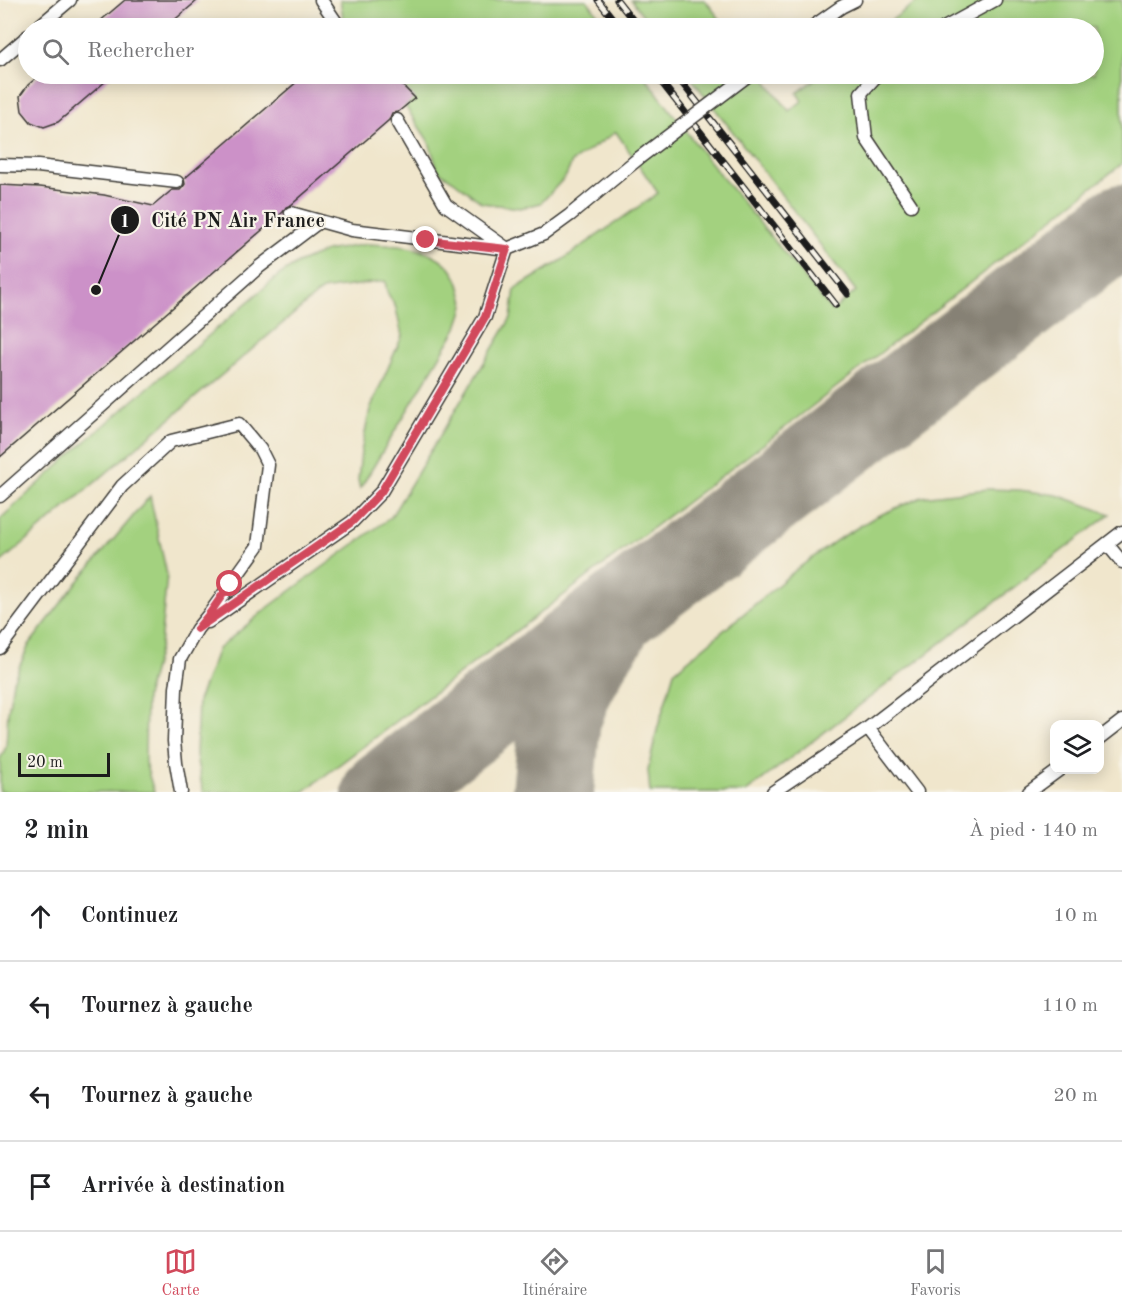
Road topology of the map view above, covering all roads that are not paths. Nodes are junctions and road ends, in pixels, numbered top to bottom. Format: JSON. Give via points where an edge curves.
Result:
{"nodes":[{"id":1,"x":70,"y":0,"type":"edge"},
{"id":2,"x":321,"y":0,"type":"edge"},
{"id":3,"x":855,"y":0,"type":"edge"},
{"id":4,"x":995,"y":0,"type":"edge"},
{"id":5,"x":49,"y":18,"type":"edge"},
{"id":6,"x":333,"y":18,"type":"edge"},
{"id":7,"x":825,"y":18,"type":"edge"},
{"id":8,"x":962,"y":18,"type":"edge"},
{"id":9,"x":18,"y":45,"type":"edge"},
{"id":10,"x":0,"y":60,"type":"edge"},
{"id":11,"x":737,"y":84,"type":"edge"},
{"id":12,"x":869,"y":84,"type":"edge"},
{"id":13,"x":398,"y":120,"type":"dead end"},
{"id":14,"x":0,"y":165,"type":"edge"},
{"id":15,"x":177,"y":182,"type":"dead end"},
{"id":16,"x":911,"y":205,"type":"dead end"},
{"id":17,"x":291,"y":213,"type":"dead end"},
{"id":18,"x":320,"y":221,"type":"junction"},
{"id":19,"x":507,"y":249,"type":"junction"},
{"id":20,"x":0,"y":496,"type":"edge"},
{"id":21,"x":1122,"y":532,"type":"edge"},
{"id":22,"x":1107,"y":544,"type":"junction"},
{"id":23,"x":1122,"y":562,"type":"edge"},
{"id":24,"x":197,"y":629,"type":"junction"},
{"id":25,"x":0,"y":648,"type":"edge"},
{"id":26,"x":1122,"y":721,"type":"edge"},
{"id":27,"x":868,"y":728,"type":"junction"},
{"id":28,"x":1104,"y":735,"type":"edge"},
{"id":29,"x":1054,"y":774,"type":"edge"},
{"id":30,"x":181,"y":792,"type":"edge"},
{"id":31,"x":773,"y":792,"type":"edge"},
{"id":32,"x":917,"y":792,"type":"edge"},
{"id":33,"x":1029,"y":792,"type":"edge"}],
"edges":[{"from":1,"to":5,"type":"lane"},
{"from":2,"to":6,"type":"lane"},
{"from":3,"to":7,"type":"lane"},
{"from":4,"to":8,"type":"lane"},
{"from":9,"to":10,"type":"lane"},
{"from":11,"to":19,"type":"lane","bridge":true,"via":[[544,234]]},
{"from":12,"to":16,"type":"lane","via":[[861,93],[866,138]]},
{"from":13,"to":19,"type":"lane","via":[[446,205]]},
{"from":14,"to":15,"type":"lane"},
{"from":17,"to":18,"type":"lane"},
{"from":18,"to":19,"type":"lane","via":[[351,230]]},
{"from":18,"to":20,"type":"lane","via":[[260,267]]},
{"from":19,"to":24,"type":"lane","via":[[485,317],[381,492],[352,522]]},
{"from":21,"to":22,"type":"lane"},
{"from":22,"to":23,"type":"lane"},
{"from":22,"to":27,"type":"lane"},
{"from":24,"to":25,"type":"lane","via":[[258,546],[268,465],[260,448],[239,424],[171,441],[122,486]]},
{"from":24,"to":30,"type":"lane","via":[[180,659],[176,688],[174,741]]},
{"from":26,"to":28,"type":"lane"},
{"from":27,"to":31,"type":"lane"},
{"from":27,"to":32,"type":"lane"},
{"from":29,"to":33,"type":"lane"}]}
